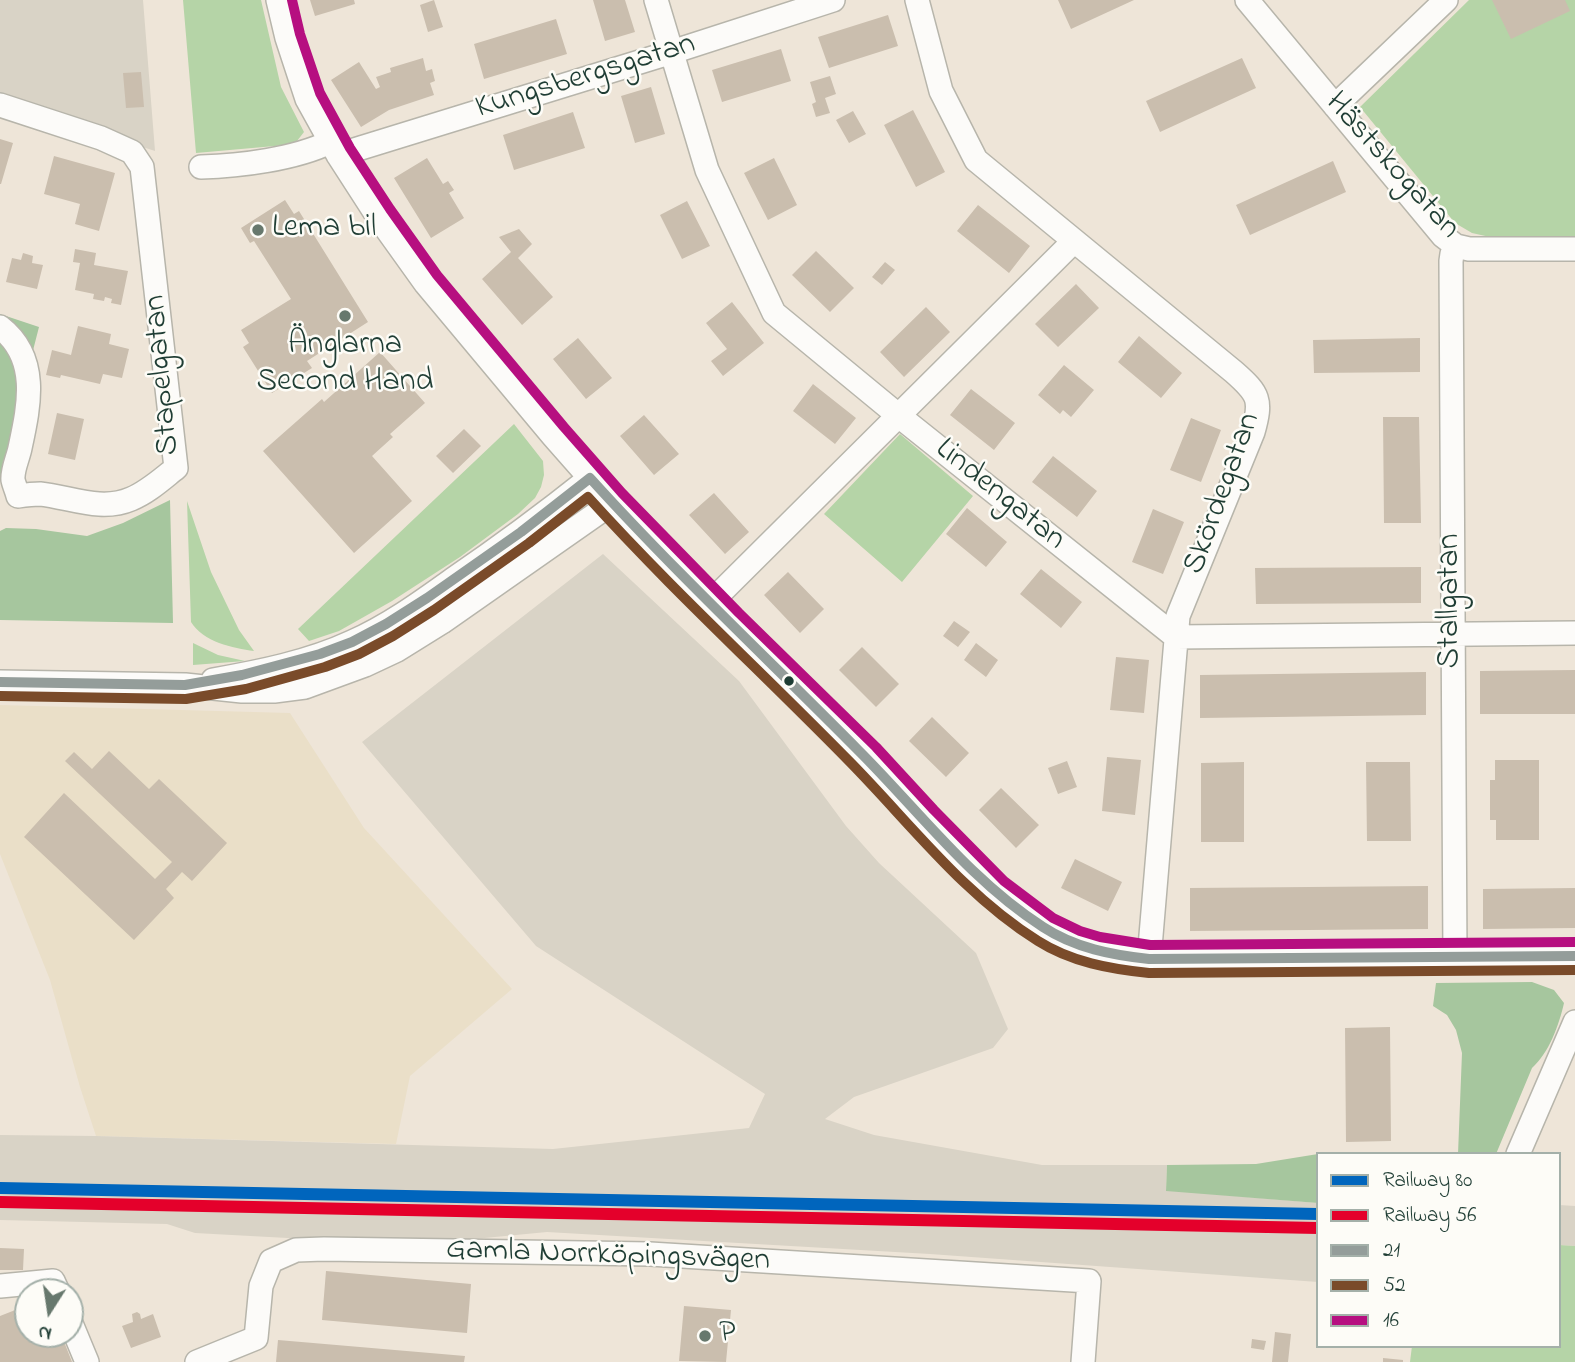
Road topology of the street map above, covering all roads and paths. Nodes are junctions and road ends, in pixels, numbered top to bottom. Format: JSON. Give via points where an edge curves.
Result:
{"nodes":[{"id":1,"x":278,"y":0,"type":"edge"},
{"id":2,"x":656,"y":0,"type":"edge"},
{"id":3,"x":917,"y":0,"type":"edge"},
{"id":4,"x":1247,"y":0,"type":"edge"},
{"id":5,"x":1446,"y":0,"type":"edge"},
{"id":6,"x":825,"y":1,"type":"edge"},
{"id":7,"x":672,"y":52,"type":"junction"},
{"id":8,"x":0,"y":105,"type":"edge"},
{"id":9,"x":1335,"y":106,"type":"junction"},
{"id":10,"x":334,"y":148,"type":"junction"},
{"id":11,"x":201,"y":167,"type":"dead end"},
{"id":12,"x":1074,"y":241,"type":"junction"},
{"id":13,"x":1456,"y":246,"type":"junction"},
{"id":14,"x":1575,"y":249,"type":"edge"},
{"id":15,"x":0,"y":327,"type":"edge"},
{"id":16,"x":899,"y":416,"type":"junction"},
{"id":17,"x":590,"y":478,"type":"junction"},
{"id":18,"x":612,"y":503,"type":"junction"},
{"id":19,"x":710,"y":603,"type":"junction"},
{"id":20,"x":1452,"y":633,"type":"junction"},
{"id":21,"x":1575,"y":633,"type":"edge"},
{"id":22,"x":1177,"y":637,"type":"junction"},
{"id":23,"x":0,"y":682,"type":"edge"},
{"id":24,"x":185,"y":685,"type":"junction"},
{"id":25,"x":1575,"y":956,"type":"edge"},
{"id":26,"x":1455,"y":958,"type":"junction"},
{"id":27,"x":1149,"y":960,"type":"junction"},
{"id":28,"x":1575,"y":1022,"type":"edge"},
{"id":29,"x":1519,"y":1152,"type":"edge"},
{"id":30,"x":197,"y":1362,"type":"edge"},
{"id":31,"x":1083,"y":1362,"type":"edge"}],
"edges":[{"from":1,"to":10,"type":"street","via":[[307,99]]},
{"from":2,"to":7,"type":"street","name":"Lindengatan"},
{"from":3,"to":12,"type":"street","name":"Skördegatan","via":[[941,91],[976,160]]},
{"from":4,"to":9,"type":"street","name":"Hästskogatan"},
{"from":5,"to":9,"type":"street"},
{"from":6,"to":7,"type":"street","name":"Kungsbergsgatan"},
{"from":7,"to":10,"type":"street","name":"Kungsbergsgatan"},
{"from":7,"to":16,"type":"street","name":"Lindengatan","via":[[707,170],[775,313]]},
{"from":8,"to":15,"type":"street","name":"Stapelgatan","via":[[101,138],[132,152],[142,167],[176,468],[130,500],[97,504],[39,494],[18,496],[13,478],[29,380],[24,357]]},
{"from":9,"to":13,"type":"street","name":"Hästskogatan"},
{"from":10,"to":11,"type":"street","name":"Kungsbergsgatan"},
{"from":10,"to":17,"type":"street","via":[[426,284]]},
{"from":12,"to":16,"type":"street"},
{"from":12,"to":22,"type":"street","name":"Skördegatan","via":[[1257,396],[1259,411],[1253,432],[1178,616]]},
{"from":13,"to":14,"type":"street","name":"Hästskogatan"},
{"from":13,"to":20,"type":"street","name":"Stallgatan","via":[[1451,261]]},
{"from":16,"to":19,"type":"street"},
{"from":16,"to":22,"type":"street","name":"Lindengatan"},
{"from":17,"to":18,"type":"street"},
{"from":17,"to":24,"type":"street","via":[[427,598],[352,642],[293,662]]},
{"from":18,"to":19,"type":"street"},
{"from":18,"to":24,"type":"street","via":[[442,622],[365,665],[305,687],[274,691]]},
{"from":19,"to":27,"type":"street","via":[[995,892],[1046,930],[1075,944]]},
{"from":20,"to":21,"type":"street"},
{"from":20,"to":22,"type":"street"},
{"from":20,"to":26,"type":"street","name":"Stallgatan"},
{"from":22,"to":27,"type":"street","name":"Skördegatan"},
{"from":23,"to":24,"type":"street"},
{"from":25,"to":26,"type":"street"},
{"from":26,"to":27,"type":"street"},
{"from":28,"to":29,"type":"street"},
{"from":30,"to":31,"type":"street","name":"Gamla Norrköpingsvägen","via":[[256,1338],[261,1286],[271,1261],[296,1251],[324,1249],[650,1254],[1089,1281]]}]}
